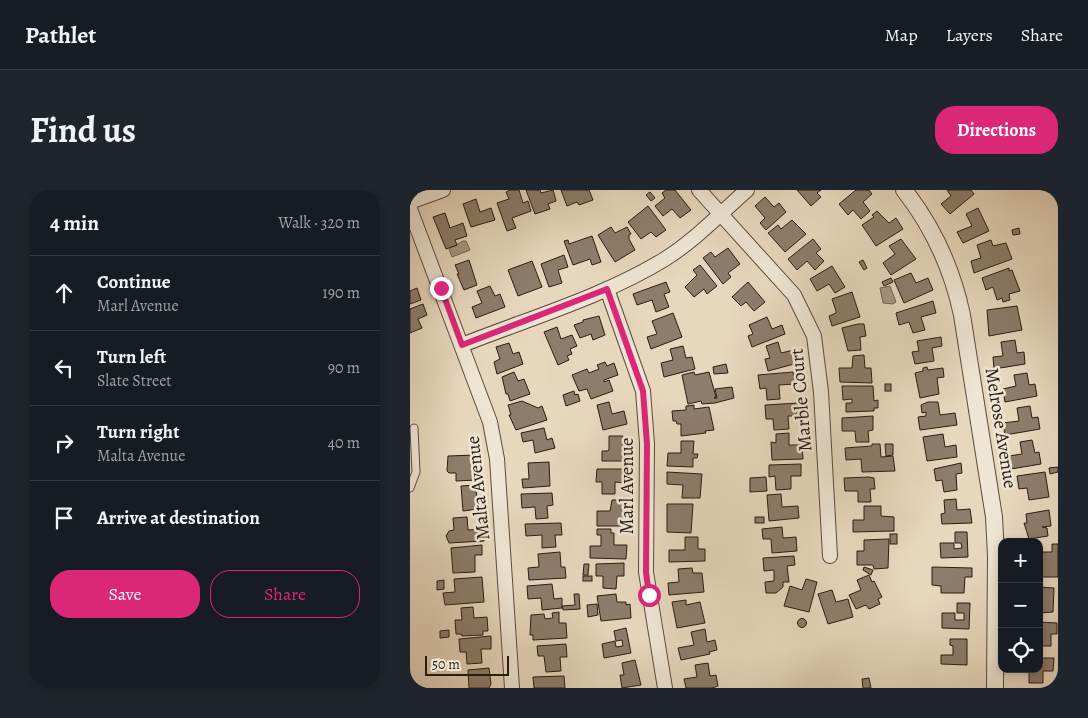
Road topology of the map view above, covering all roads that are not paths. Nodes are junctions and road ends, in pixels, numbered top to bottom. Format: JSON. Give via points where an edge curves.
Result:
{"nodes":[{"id":1,"x":443,"y":190,"type":"edge"},
{"id":2,"x":699,"y":190,"type":"edge"},
{"id":3,"x":747,"y":190,"type":"edge"},
{"id":4,"x":904,"y":190,"type":"edge"},
{"id":5,"x":410,"y":202,"type":"edge"},
{"id":6,"x":410,"y":208,"type":"edge"},
{"id":7,"x":720,"y":214,"type":"junction"},
{"id":8,"x":607,"y":289,"type":"junction"},
{"id":9,"x":462,"y":345,"type":"junction"},
{"id":10,"x":414,"y":428,"type":"dead end"},
{"id":11,"x":410,"y":488,"type":"edge"},
{"id":12,"x":830,"y":556,"type":"dead end"},
{"id":13,"x":512,"y":688,"type":"edge"},
{"id":14,"x":665,"y":688,"type":"edge"},
{"id":15,"x":995,"y":688,"type":"edge"}],
"edges":[{"from":1,"to":5,"type":"street"},
{"from":2,"to":7,"type":"street","name":"Marble Court"},
{"from":3,"to":7,"type":"street"},
{"from":4,"to":15,"type":"street","name":"Melrose Avenue","via":[[940,245],[956,285],[962,315],[994,516]]},
{"from":6,"to":9,"type":"street","name":"Malta Avenue"},
{"from":7,"to":8,"type":"street","via":[[664,260]]},
{"from":7,"to":12,"type":"street","name":"Marble Court","via":[[794,295],[814,336],[821,395]]},
{"from":8,"to":9,"type":"street"},
{"from":8,"to":14,"type":"street","name":"Marl Avenue","via":[[643,391],[647,444],[646,572]]},
{"from":9,"to":13,"type":"street","name":"Malta Avenue","via":[[485,405],[497,459]]},
{"from":10,"to":11,"type":"lane","via":[[416,472]]}]}
